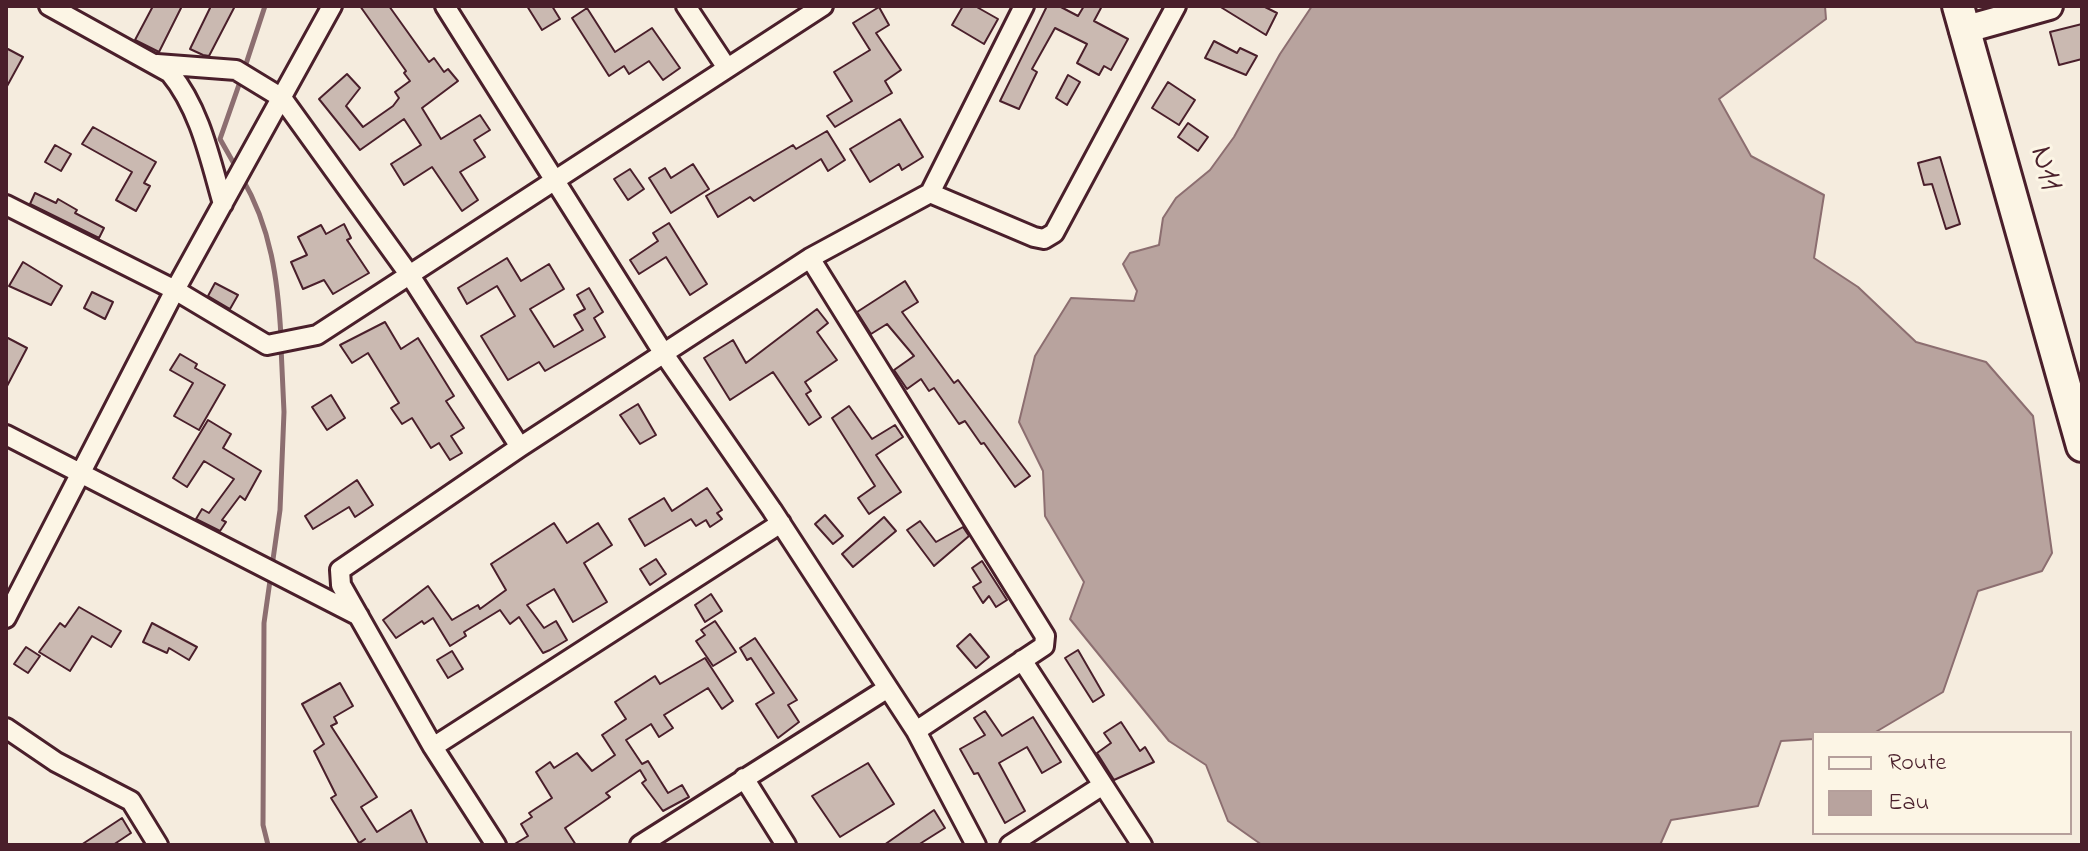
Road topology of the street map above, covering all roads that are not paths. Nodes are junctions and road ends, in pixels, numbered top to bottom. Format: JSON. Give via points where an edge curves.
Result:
{"nodes":[{"id":1,"x":49,"y":6,"type":"edge"},
{"id":2,"x":332,"y":6,"type":"edge"},
{"id":3,"x":445,"y":6,"type":"edge"},
{"id":4,"x":686,"y":6,"type":"edge"},
{"id":5,"x":823,"y":6,"type":"edge"},
{"id":6,"x":1024,"y":6,"type":"edge"},
{"id":7,"x":1176,"y":6,"type":"edge"},
{"id":8,"x":2049,"y":6,"type":"edge"},
{"id":9,"x":1961,"y":18,"type":"edge"},
{"id":10,"x":157,"y":64,"type":"junction"},
{"id":11,"x":727,"y":68,"type":"junction"},
{"id":12,"x":282,"y":98,"type":"junction"},
{"id":13,"x":554,"y":181,"type":"junction"},
{"id":14,"x":930,"y":193,"type":"junction"},
{"id":15,"x":223,"y":204,"type":"junction"},
{"id":16,"x":6,"y":205,"type":"edge"},
{"id":17,"x":810,"y":258,"type":"junction"},
{"id":18,"x":411,"y":277,"type":"junction"},
{"id":19,"x":175,"y":290,"type":"junction"},
{"id":20,"x":664,"y":354,"type":"junction"},
{"id":21,"x":6,"y":435,"type":"edge"},
{"id":22,"x":2082,"y":446,"type":"edge"},
{"id":23,"x":520,"y":447,"type":"junction"},
{"id":24,"x":81,"y":474,"type":"junction"},
{"id":25,"x":781,"y":523,"type":"junction"},
{"id":26,"x":359,"y":616,"type":"junction"},
{"id":27,"x":6,"y":618,"type":"edge"},
{"id":28,"x":1022,"y":660,"type":"junction"},
{"id":29,"x":888,"y":688,"type":"junction"},
{"id":30,"x":6,"y":728,"type":"edge"},
{"id":31,"x":916,"y":731,"type":"junction"},
{"id":32,"x":433,"y":747,"type":"junction"},
{"id":33,"x":744,"y":778,"type":"junction"},
{"id":34,"x":1103,"y":785,"type":"junction"},
{"id":35,"x":487,"y":842,"type":"edge"},
{"id":36,"x":158,"y":845,"type":"edge"},
{"id":37,"x":640,"y":845,"type":"edge"},
{"id":38,"x":786,"y":845,"type":"edge"},
{"id":39,"x":976,"y":845,"type":"edge"},
{"id":40,"x":1010,"y":845,"type":"edge"},
{"id":41,"x":1142,"y":845,"type":"edge"}],
"edges":[{"from":1,"to":10,"type":"street"},
{"from":2,"to":12,"type":"street"},
{"from":3,"to":13,"type":"street"},
{"from":4,"to":11,"type":"street"},
{"from":5,"to":11,"type":"street"},
{"from":6,"to":14,"type":"street"},
{"from":7,"to":14,"type":"street","via":[[1054,233],[1034,237]]},
{"from":8,"to":9,"type":"street"},
{"from":9,"to":22,"type":"main road","name":"N11"},
{"from":10,"to":12,"type":"street","via":[[236,70]]},
{"from":10,"to":15,"type":"street","via":[[183,89]]},
{"from":11,"to":13,"type":"street"},
{"from":12,"to":15,"type":"street"},
{"from":12,"to":18,"type":"street"},
{"from":13,"to":18,"type":"street"},
{"from":13,"to":20,"type":"street"},
{"from":14,"to":17,"type":"street"},
{"from":15,"to":19,"type":"street"},
{"from":16,"to":19,"type":"street"},
{"from":17,"to":20,"type":"street"},
{"from":17,"to":28,"type":"street","via":[[1044,630],[1044,646]]},
{"from":18,"to":19,"type":"street","via":[[317,335],[267,345]]},
{"from":18,"to":23,"type":"street"},
{"from":19,"to":24,"type":"street"},
{"from":20,"to":23,"type":"street"},
{"from":20,"to":25,"type":"street"},
{"from":21,"to":24,"type":"street"},
{"from":23,"to":26,"type":"street","via":[[345,563],[339,578]]},
{"from":24,"to":26,"type":"street"},
{"from":24,"to":27,"type":"street"},
{"from":25,"to":29,"type":"street"},
{"from":25,"to":32,"type":"street"},
{"from":26,"to":32,"type":"street"},
{"from":28,"to":31,"type":"street"},
{"from":28,"to":34,"type":"street"},
{"from":29,"to":31,"type":"street"},
{"from":29,"to":33,"type":"street"},
{"from":30,"to":36,"type":"street","via":[[56,762],[131,801]]},
{"from":31,"to":39,"type":"street"},
{"from":32,"to":35,"type":"street"},
{"from":33,"to":37,"type":"street"},
{"from":33,"to":38,"type":"street"},
{"from":34,"to":40,"type":"street"},
{"from":34,"to":41,"type":"street"}]}
